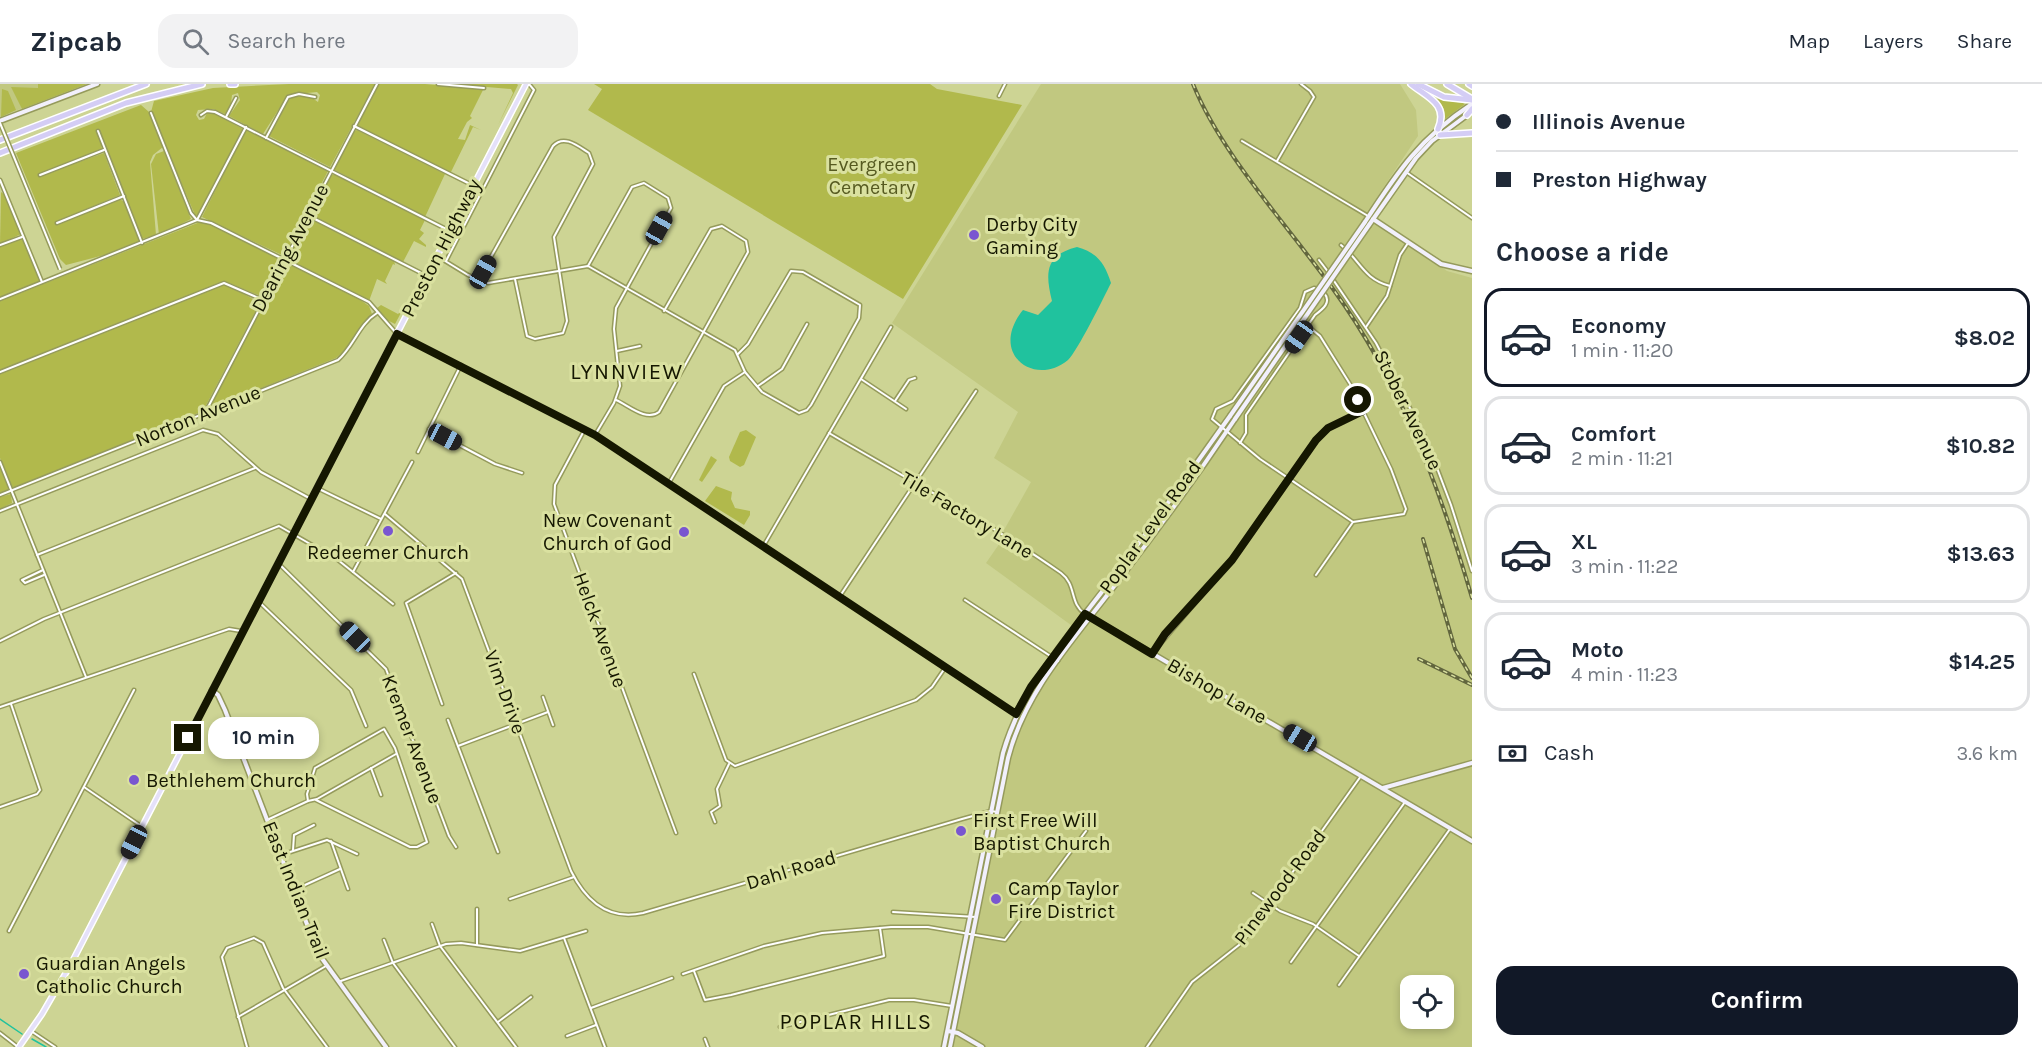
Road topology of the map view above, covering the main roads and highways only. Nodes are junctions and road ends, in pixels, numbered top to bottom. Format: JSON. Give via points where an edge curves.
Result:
{"nodes":[{"id":1,"x":97,"y":84,"type":"edge"},
{"id":2,"x":146,"y":84,"type":"edge"},
{"id":3,"x":202,"y":84,"type":"edge"},
{"id":4,"x":230,"y":84,"type":"edge"},
{"id":5,"x":235,"y":84,"type":"edge"},
{"id":6,"x":527,"y":84,"type":"edge"},
{"id":7,"x":1411,"y":84,"type":"edge"},
{"id":8,"x":1418,"y":84,"type":"edge"},
{"id":9,"x":1447,"y":84,"type":"edge"},
{"id":10,"x":1471,"y":106,"type":"edge"},
{"id":11,"x":0,"y":122,"type":"edge"},
{"id":12,"x":1439,"y":132,"type":"junction"},
{"id":13,"x":1472,"y":133,"type":"edge"},
{"id":14,"x":0,"y":140,"type":"edge"},
{"id":15,"x":0,"y":153,"type":"edge"},
{"id":16,"x":1369,"y":216,"type":"junction"},
{"id":17,"x":1374,"y":219,"type":"junction"},
{"id":18,"x":1472,"y":271,"type":"edge"},
{"id":19,"x":1085,"y":614,"type":"junction"},
{"id":20,"x":1091,"y":617,"type":"junction"},
{"id":21,"x":212,"y":690,"type":"junction"},
{"id":22,"x":1472,"y":763,"type":"edge"},
{"id":23,"x":1383,"y":789,"type":"junction"},
{"id":24,"x":1472,"y":841,"type":"edge"},
{"id":25,"x":948,"y":1031,"type":"junction"},
{"id":26,"x":954,"y":1032,"type":"junction"},
{"id":27,"x":18,"y":1047,"type":"edge"},
{"id":28,"x":386,"y":1047,"type":"edge"},
{"id":29,"x":944,"y":1047,"type":"edge"},
{"id":30,"x":950,"y":1047,"type":"edge"},
{"id":31,"x":982,"y":1047,"type":"edge"}],
"edges":[{"from":1,"to":11,"type":"main road"},
{"from":2,"to":14,"type":"highway"},
{"from":3,"to":15,"type":"highway","via":[[126,103]]},
{"from":4,"to":5,"type":"highway"},
{"from":6,"to":21,"type":"main road","name":"Preston Highway"},
{"from":7,"to":12,"type":"highway","via":[[1438,105],[1442,115]]},
{"from":8,"to":10,"type":"highway"},
{"from":9,"to":10,"type":"highway"},
{"from":10,"to":12,"type":"main road","name":"Poplar Level Road"},
{"from":10,"to":12,"type":"main road","name":"Poplar Level Road"},
{"from":12,"to":13,"type":"highway"},
{"from":12,"to":16,"type":"main road","name":"Poplar Level Road","via":[[1413,151]]},
{"from":12,"to":17,"type":"main road","name":"Poplar Level Road"},
{"from":16,"to":17,"type":"main road"},
{"from":16,"to":19,"type":"main road","name":"Poplar Level Road","bridge":true,"via":[[1221,429]]},
{"from":17,"to":18,"type":"main road","via":[[1441,264]]},
{"from":17,"to":20,"type":"main road","name":"Poplar Level Road","bridge":true,"via":[[1226,433]]},
{"from":19,"to":20,"type":"main road","name":"Bishop Lane"},
{"from":19,"to":25,"type":"main road","name":"Poplar Level Road","via":[[1016,714],[1003,753]]},
{"from":20,"to":23,"type":"main road","name":"Bishop Lane"},
{"from":20,"to":26,"type":"main road","name":"Poplar Level Road","via":[[1035,693],[1012,743]]},
{"from":21,"to":27,"type":"main road","name":"Preston Highway","via":[[71,964]]},
{"from":21,"to":28,"type":"main road","name":"East Indian Trail","via":[[225,710],[314,944]]},
{"from":22,"to":23,"type":"main road"},
{"from":23,"to":24,"type":"main road","name":"Bishop Lane"},
{"from":25,"to":26,"type":"main road"},
{"from":25,"to":29,"type":"main road","name":"Poplar Level Road"},
{"from":26,"to":30,"type":"main road","name":"Poplar Level Road"},
{"from":26,"to":31,"type":"main road"}]}
